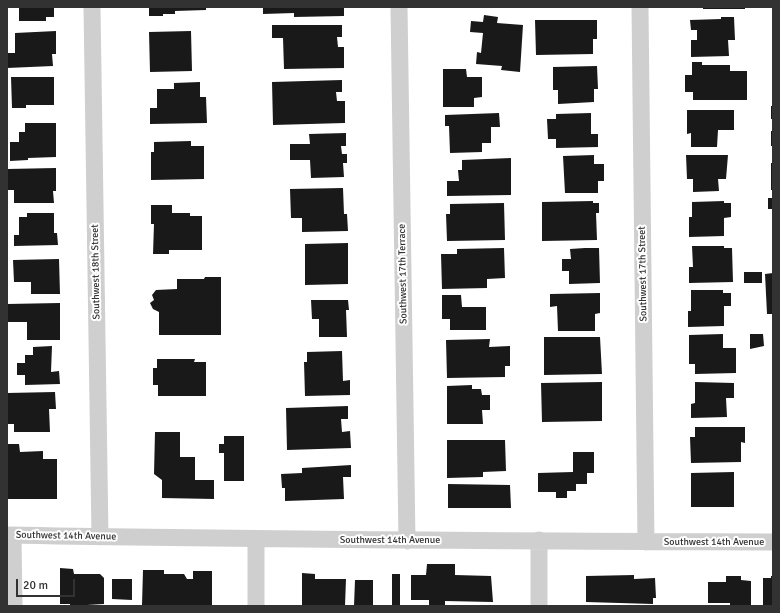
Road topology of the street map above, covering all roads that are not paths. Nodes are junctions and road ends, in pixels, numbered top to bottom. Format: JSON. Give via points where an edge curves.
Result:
{"nodes":[{"id":1,"x":92,"y":7,"type":"edge"},
{"id":2,"x":399,"y":7,"type":"edge"},
{"id":3,"x":640,"y":7,"type":"edge"},
{"id":4,"x":10,"y":536,"type":"edge"},
{"id":5,"x":100,"y":537,"type":"junction"},
{"id":6,"x":256,"y":539,"type":"junction"},
{"id":7,"x":539,"y":540,"type":"junction"},
{"id":8,"x":407,"y":541,"type":"junction"},
{"id":9,"x":646,"y":542,"type":"junction"},
{"id":10,"x":773,"y":542,"type":"edge"},
{"id":11,"x":14,"y":606,"type":"edge"},
{"id":12,"x":256,"y":606,"type":"edge"},
{"id":13,"x":539,"y":606,"type":"edge"}],
"edges":[{"from":1,"to":5,"type":"street","name":"Southwest 18th Street"},
{"from":2,"to":8,"type":"street","name":"Southwest 17th Terrace"},
{"from":3,"to":9,"type":"street","name":"Southwest 17th Street"},
{"from":4,"to":5,"type":"street","name":"Southwest 14th Avenue"},
{"from":4,"to":11,"type":"street"},
{"from":5,"to":6,"type":"street","name":"Southwest 14th Avenue"},
{"from":6,"to":8,"type":"street","name":"Southwest 14th Avenue"},
{"from":6,"to":12,"type":"street"},
{"from":7,"to":8,"type":"street","name":"Southwest 14th Avenue"},
{"from":7,"to":9,"type":"street","name":"Southwest 14th Avenue"},
{"from":7,"to":13,"type":"street"},
{"from":9,"to":10,"type":"street","name":"Southwest 14th Avenue"}]}
